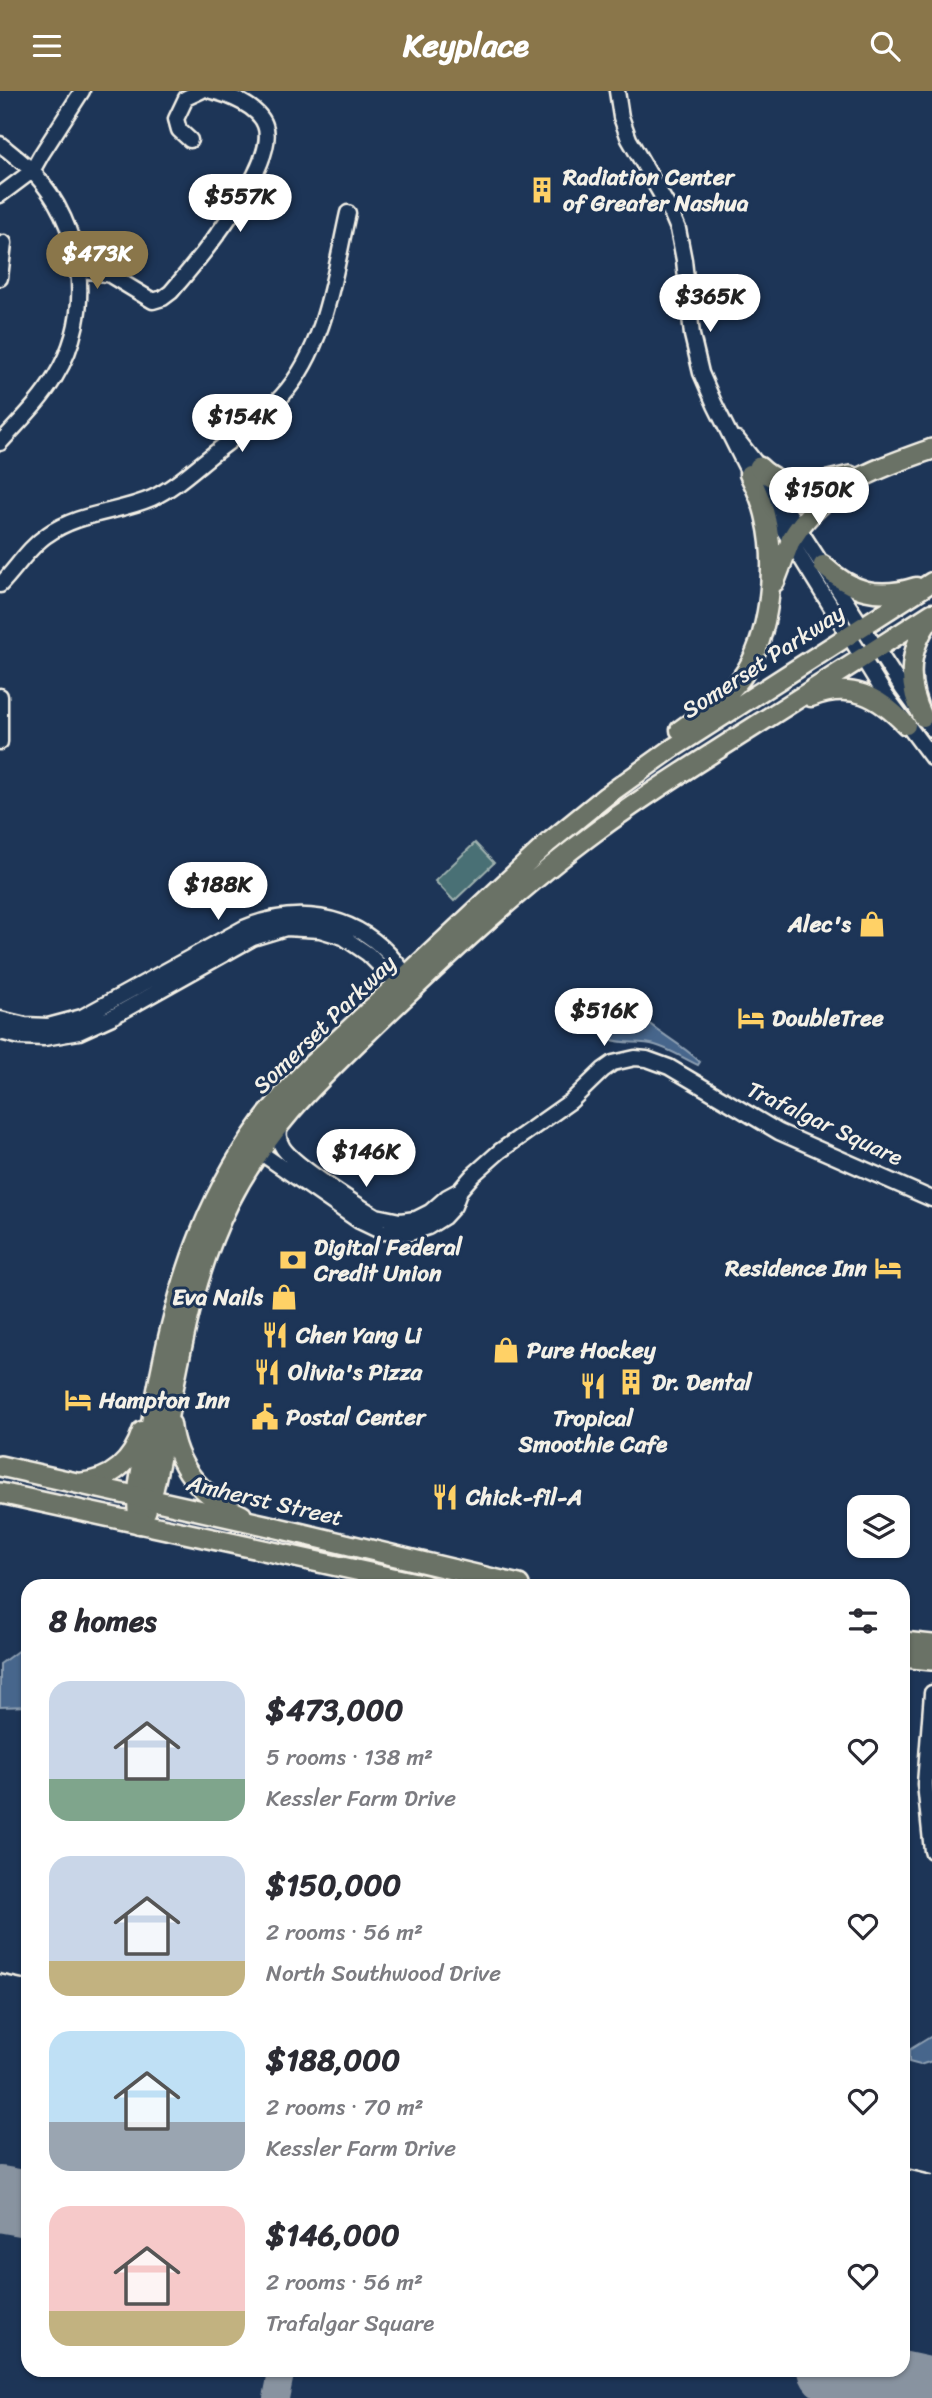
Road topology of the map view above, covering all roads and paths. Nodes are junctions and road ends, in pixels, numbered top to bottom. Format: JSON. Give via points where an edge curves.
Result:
{"nodes":[{"id":1,"x":82,"y":91,"type":"edge"},
{"id":2,"x":201,"y":91,"type":"edge"},
{"id":3,"x":211,"y":91,"type":"edge"},
{"id":4,"x":617,"y":91,"type":"edge"},
{"id":5,"x":190,"y":140,"type":"dead end"},
{"id":6,"x":0,"y":144,"type":"edge"},
{"id":7,"x":33,"y":171,"type":"junction"},
{"id":8,"x":0,"y":195,"type":"edge"},
{"id":9,"x":348,"y":213,"type":"dead end"},
{"id":10,"x":4,"y":243,"type":"dead end"},
{"id":11,"x":79,"y":269,"type":"junction"},
{"id":12,"x":0,"y":278,"type":"edge"},
{"id":13,"x":0,"y":443,"type":"edge"},
{"id":14,"x":932,"y":449,"type":"edge"},
{"id":15,"x":898,"y":462,"type":"junction"},
{"id":16,"x":754,"y":470,"type":"junction"},
{"id":17,"x":795,"y":534,"type":"junction"},
{"id":18,"x":823,"y":565,"type":"junction"},
{"id":19,"x":932,"y":581,"type":"edge"},
{"id":20,"x":0,"y":585,"type":"edge"},
{"id":21,"x":767,"y":607,"type":"junction"},
{"id":22,"x":932,"y":615,"type":"edge"},
{"id":23,"x":855,"y":631,"type":"junction"},
{"id":24,"x":869,"y":653,"type":"junction"},
{"id":25,"x":0,"y":696,"type":"edge"},
{"id":26,"x":779,"y":711,"type":"junction"},
{"id":27,"x":928,"y":723,"type":"edge"},
{"id":28,"x":906,"y":725,"type":"junction"},
{"id":29,"x":0,"y":742,"type":"edge"},
{"id":30,"x":932,"y":758,"type":"edge"},
{"id":31,"x":606,"y":796,"type":"junction"},
{"id":32,"x":404,"y":985,"type":"junction"},
{"id":33,"x":0,"y":1019,"type":"edge"},
{"id":34,"x":0,"y":1032,"type":"edge"},
{"id":35,"x":281,"y":1121,"type":"junction"},
{"id":36,"x":253,"y":1147,"type":"junction"},
{"id":37,"x":460,"y":1190,"type":"junction"},
{"id":38,"x":932,"y":1199,"type":"edge"},
{"id":39,"x":162,"y":1403,"type":"junction"},
{"id":40,"x":0,"y":1466,"type":"edge"},
{"id":41,"x":77,"y":1483,"type":"junction"},
{"id":42,"x":0,"y":1493,"type":"edge"},
{"id":43,"x":144,"y":1498,"type":"junction"},
{"id":44,"x":138,"y":1524,"type":"junction"},
{"id":45,"x":265,"y":1525,"type":"junction"},
{"id":46,"x":397,"y":1579,"type":"edge"},
{"id":47,"x":494,"y":1579,"type":"edge"},
{"id":48,"x":910,"y":1643,"type":"edge"},
{"id":49,"x":932,"y":1645,"type":"edge"},
{"id":50,"x":910,"y":1658,"type":"edge"},
{"id":51,"x":932,"y":1660,"type":"edge"},
{"id":52,"x":932,"y":1693,"type":"edge"},
{"id":53,"x":932,"y":1851,"type":"edge"}],
"edges":[{"from":1,"to":7,"type":"street"},
{"from":2,"to":5,"type":"street","via":[[186,98],[176,119],[179,130]]},
{"from":3,"to":11,"type":"street","via":[[258,115],[267,136],[246,190],[222,229],[171,292],[153,301],[110,275]]},
{"from":4,"to":16,"type":"street","via":[[629,139],[678,229],[698,363],[711,397]]},
{"from":6,"to":7,"type":"street"},
{"from":7,"to":8,"type":"street"},
{"from":7,"to":11,"type":"street","via":[[68,228]]},
{"from":9,"to":20,"type":"street","via":[[324,315],[307,358],[281,396],[248,428],[165,491],[55,530]]},
{"from":10,"to":12,"type":"street"},
{"from":11,"to":13,"type":"street","via":[[76,322],[63,363],[40,398]]},
{"from":14,"to":15,"type":"highway"},
{"from":15,"to":16,"type":"highway","via":[[803,485]]},
{"from":15,"to":17,"type":"highway","via":[[831,494]]},
{"from":16,"to":17,"type":"street"},
{"from":16,"to":21,"type":"main road","via":[[768,532]]},
{"from":17,"to":18,"type":"street"},
{"from":17,"to":21,"type":"main road"},
{"from":17,"to":23,"type":"street"},
{"from":18,"to":19,"type":"main road","via":[[854,587],[879,594]]},
{"from":18,"to":23,"type":"street"},
{"from":19,"to":23,"type":"main road","name":"Somerset Parkway"},
{"from":21,"to":31,"type":"main road","via":[[756,650],[737,683],[639,762]]},
{"from":22,"to":24,"type":"main road","name":"Somerset Parkway"},
{"from":22,"to":27,"type":"main road","via":[[916,644],[911,665],[913,693]]},
{"from":23,"to":24,"type":"street"},
{"from":23,"to":31,"type":"main road","name":"Somerset Parkway"},
{"from":24,"to":26,"type":"main road","name":"Somerset Parkway"},
{"from":24,"to":27,"type":"street"},
{"from":24,"to":28,"type":"street"},
{"from":25,"to":29,"type":"street"},
{"from":26,"to":28,"type":"main road","via":[[822,693],[850,691],[874,699]]},
{"from":26,"to":32,"type":"main road","name":"Somerset Parkway","via":[[571,851]]},
{"from":28,"to":30,"type":"street"},
{"from":31,"to":32,"type":"main road","name":"Somerset Parkway","via":[[548,843]]},
{"from":32,"to":33,"type":"street","via":[[385,951],[366,935],[317,915],[290,915],[244,928],[82,1017],[48,1025]]},
{"from":32,"to":34,"type":"street","via":[[342,937],[286,928],[253,938],[79,1032],[44,1038]]},
{"from":32,"to":35,"type":"main road","name":"Somerset Parkway"},
{"from":32,"to":36,"type":"main road","name":"Somerset Parkway","via":[[296,1080],[267,1113]]},
{"from":35,"to":36,"type":"main road","name":"Somerset Parkway"},
{"from":35,"to":37,"type":"street","name":"Trafalgar Square","via":[[279,1137],[289,1155],[382,1219],[416,1219]]},
{"from":36,"to":37,"type":"street","name":"Trafalgar Square","via":[[382,1232],[410,1233],[428,1227],[454,1206]]},
{"from":36,"to":39,"type":"main road","name":"Somerset Parkway","via":[[203,1268]]},
{"from":37,"to":38,"type":"street","name":"Trafalgar Square","via":[[488,1161],[571,1101],[603,1070],[635,1058],[668,1067],[779,1132]]},
{"from":39,"to":41,"type":"main road","via":[[129,1459],[109,1475]]},
{"from":39,"to":43,"type":"main road","name":"Somerset Parkway"},
{"from":39,"to":45,"type":"main road","via":[[182,1464],[205,1493]]},
{"from":40,"to":41,"type":"highway","name":"Amherst Street"},
{"from":41,"to":43,"type":"highway","name":"Amherst Street"},
{"from":42,"to":44,"type":"highway"},
{"from":43,"to":44,"type":"main road","name":"Somerset Parkway","via":[[136,1509]]},
{"from":43,"to":45,"type":"highway","name":"Amherst Street"},
{"from":44,"to":46,"type":"highway"},
{"from":45,"to":47,"type":"highway","name":"Amherst Street"},
{"from":48,"to":49,"type":"highway"},
{"from":50,"to":51,"type":"highway"},
{"from":52,"to":53,"type":"street","via":[[925,1784]]}]}
